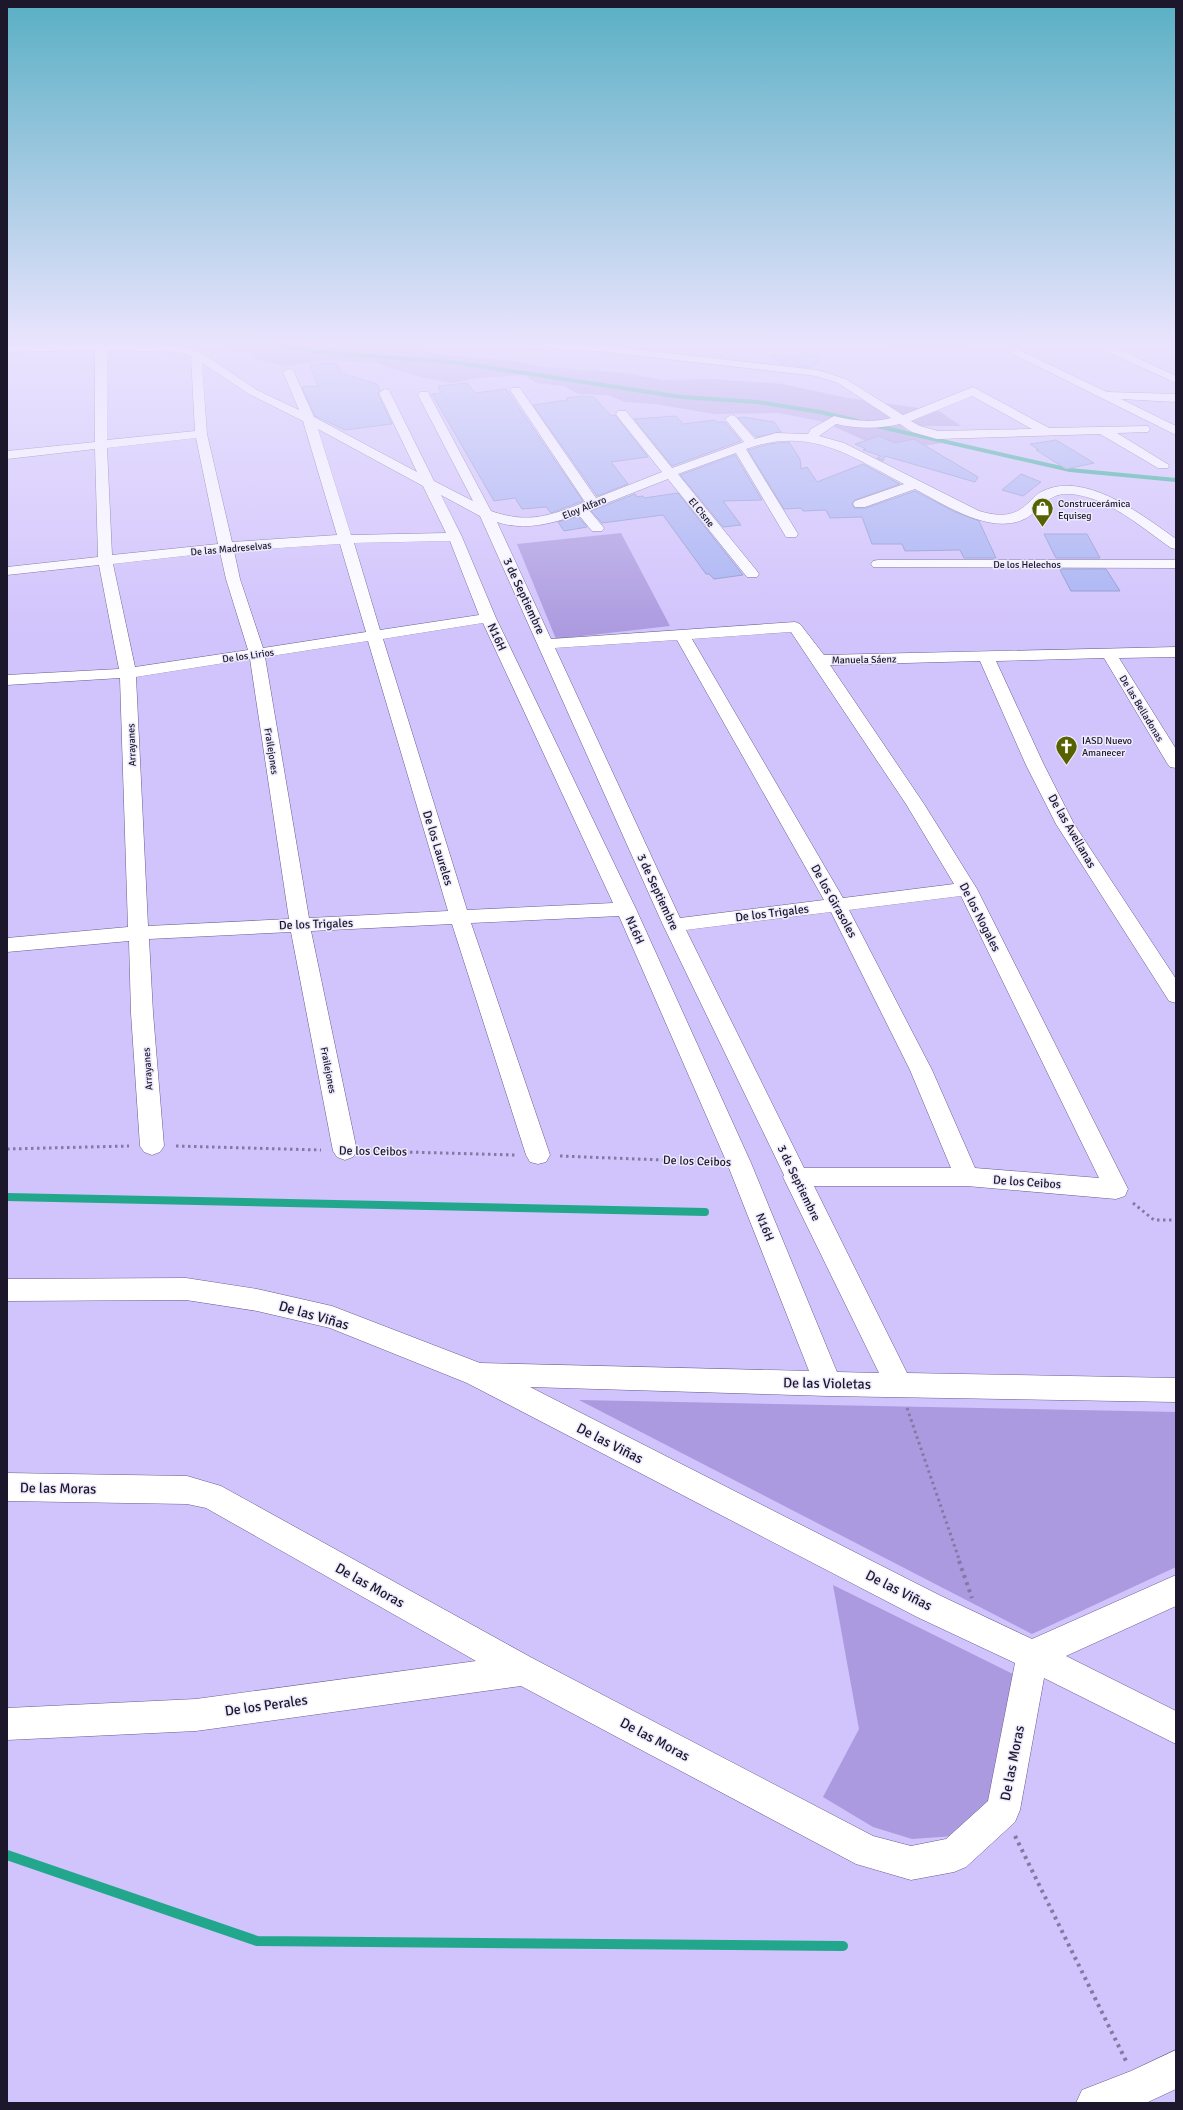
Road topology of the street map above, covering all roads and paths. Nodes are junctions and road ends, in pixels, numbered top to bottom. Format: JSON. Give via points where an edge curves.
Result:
{"nodes":[{"id":1,"x":101,"y":438,"type":"edge"},
{"id":2,"x":156,"y":438,"type":"edge"},
{"id":3,"x":202,"y":438,"type":"edge"},
{"id":4,"x":315,"y":438,"type":"edge"},
{"id":5,"x":345,"y":438,"type":"edge"},
{"id":6,"x":407,"y":438,"type":"edge"},
{"id":7,"x":447,"y":438,"type":"edge"},
{"id":8,"x":546,"y":438,"type":"edge"},
{"id":9,"x":642,"y":438,"type":"edge"},
{"id":10,"x":748,"y":438,"type":"edge"},
{"id":11,"x":770,"y":438,"type":"edge"},
{"id":12,"x":814,"y":438,"type":"edge"},
{"id":13,"x":1116,"y":438,"type":"edge"},
{"id":14,"x":752,"y":443,"type":"junction"},
{"id":15,"x":101,"y":444,"type":"junction"},
{"id":16,"x":739,"y":448,"type":"junction"},
{"id":17,"x":7,"y":455,"type":"edge"},
{"id":18,"x":1163,"y":466,"type":"dead end"},
{"id":19,"x":670,"y":473,"type":"junction"},
{"id":20,"x":428,"y":483,"type":"junction"},
{"id":21,"x":916,"y":484,"type":"junction"},
{"id":22,"x":860,"y":504,"type":"dead end"},
{"id":23,"x":587,"y":506,"type":"junction"},
{"id":24,"x":486,"y":514,"type":"junction"},
{"id":25,"x":597,"y":528,"type":"dead end"},
{"id":26,"x":791,"y":534,"type":"dead end"},
{"id":27,"x":455,"y":537,"type":"junction"},
{"id":28,"x":344,"y":539,"type":"junction"},
{"id":29,"x":1176,"y":545,"type":"edge"},
{"id":30,"x":225,"y":547,"type":"junction"},
{"id":31,"x":105,"y":560,"type":"junction"},
{"id":32,"x":878,"y":564,"type":"dead end"},
{"id":33,"x":1176,"y":564,"type":"edge"},
{"id":34,"x":7,"y":572,"type":"edge"},
{"id":35,"x":752,"y":574,"type":"dead end"},
{"id":36,"x":488,"y":618,"type":"junction"},
{"id":37,"x":682,"y":635,"type":"junction"},
{"id":38,"x":375,"y":636,"type":"junction"},
{"id":39,"x":545,"y":644,"type":"junction"},
{"id":40,"x":1176,"y":652,"type":"edge"},
{"id":41,"x":257,"y":654,"type":"junction"},
{"id":42,"x":1109,"y":654,"type":"junction"},
{"id":43,"x":986,"y":656,"type":"junction"},
{"id":44,"x":819,"y":660,"type":"junction"},
{"id":45,"x":128,"y":672,"type":"junction"},
{"id":46,"x":7,"y":680,"type":"edge"},
{"id":47,"x":1176,"y":763,"type":"edge"},
{"id":48,"x":967,"y":889,"type":"junction"},
{"id":49,"x":837,"y":905,"type":"junction"},
{"id":50,"x":626,"y":910,"type":"junction"},
{"id":51,"x":460,"y":919,"type":"junction"},
{"id":52,"x":300,"y":925,"type":"junction"},
{"id":53,"x":673,"y":925,"type":"junction"},
{"id":54,"x":139,"y":932,"type":"junction"},
{"id":55,"x":7,"y":945,"type":"edge"},
{"id":56,"x":1176,"y":996,"type":"edge"},
{"id":57,"x":152,"y":1146,"type":"junction"},
{"id":58,"x":7,"y":1149,"type":"edge"},
{"id":59,"x":345,"y":1151,"type":"junction"},
{"id":60,"x":538,"y":1155,"type":"junction"},
{"id":61,"x":739,"y":1163,"type":"junction"},
{"id":62,"x":795,"y":1177,"type":"junction"},
{"id":63,"x":967,"y":1177,"type":"junction"},
{"id":64,"x":1116,"y":1189,"type":"junction"},
{"id":65,"x":1176,"y":1220,"type":"edge"},
{"id":66,"x":7,"y":1290,"type":"edge"},
{"id":67,"x":477,"y":1374,"type":"junction"},
{"id":68,"x":828,"y":1384,"type":"junction"},
{"id":69,"x":899,"y":1385,"type":"junction"},
{"id":70,"x":1176,"y":1390,"type":"edge"},
{"id":71,"x":7,"y":1487,"type":"edge"},
{"id":72,"x":1176,"y":1590,"type":"edge"},
{"id":73,"x":984,"y":1632,"type":"junction"},
{"id":74,"x":1032,"y":1655,"type":"junction"},
{"id":75,"x":523,"y":1670,"type":"junction"},
{"id":76,"x":7,"y":1724,"type":"edge"},
{"id":77,"x":1176,"y":1728,"type":"edge"},
{"id":78,"x":1003,"y":1810,"type":"junction"},
{"id":79,"x":1176,"y":2069,"type":"edge"},
{"id":80,"x":1142,"y":2095,"type":"edge"},
{"id":81,"x":1095,"y":2103,"type":"edge"}],
"edges":[{"from":1,"to":15,"type":"street","name":"Arrayanes"},
{"from":2,"to":15,"type":"street"},
{"from":3,"to":30,"type":"street","name":"Frailejones"},
{"from":4,"to":28,"type":"street","name":"De los Laureles"},
{"from":5,"to":20,"type":"street","name":"Eloy Alfaro"},
{"from":6,"to":20,"type":"street","name":"N16H"},
{"from":7,"to":24,"type":"street","name":"3 de Septiembre"},
{"from":8,"to":23,"type":"street"},
{"from":9,"to":19,"type":"street","name":"El Cisne"},
{"from":10,"to":14,"type":"street"},
{"from":11,"to":14,"type":"street","name":"Eloy Alfaro"},
{"from":12,"to":21,"type":"street","name":"Eloy Alfaro","via":[[840,446]]},
{"from":13,"to":18,"type":"street"},
{"from":14,"to":16,"type":"street","name":"Eloy Alfaro"},
{"from":15,"to":17,"type":"street"},
{"from":15,"to":31,"type":"street","name":"Arrayanes"},
{"from":16,"to":19,"type":"street","name":"Eloy Alfaro"},
{"from":16,"to":26,"type":"street"},
{"from":19,"to":23,"type":"street","name":"Eloy Alfaro"},
{"from":19,"to":35,"type":"street","name":"El Cisne"},
{"from":20,"to":24,"type":"street","name":"Eloy Alfaro"},
{"from":20,"to":27,"type":"street","name":"N16H"},
{"from":21,"to":22,"type":"street"},
{"from":21,"to":29,"type":"street","name":"Eloy Alfaro","via":[[974,514],[994,520],[1014,519],[1031,508],[1037,499],[1053,492],[1073,491],[1092,494],[1110,502]]},
{"from":23,"to":24,"type":"street","name":"Eloy Alfaro","via":[[557,518],[530,522],[509,522]]},
{"from":23,"to":25,"type":"street"},
{"from":24,"to":39,"type":"street","name":"3 de Septiembre"},
{"from":27,"to":28,"type":"street","name":"De las Madreselvas"},
{"from":27,"to":36,"type":"street","name":"N16H"},
{"from":28,"to":30,"type":"street","name":"De las Madreselvas"},
{"from":28,"to":38,"type":"street","name":"De los Laureles"},
{"from":30,"to":31,"type":"street","name":"De las Madreselvas"},
{"from":30,"to":41,"type":"street","name":"Frailejones"},
{"from":31,"to":34,"type":"street","name":"De las Madreselvas"},
{"from":31,"to":45,"type":"street","name":"Arrayanes"},
{"from":32,"to":33,"type":"street","name":"De los Helechos"},
{"from":36,"to":38,"type":"street","name":"De los Lirios"},
{"from":36,"to":50,"type":"street","name":"N16H"},
{"from":37,"to":39,"type":"street","name":"Manuela Sáenz"},
{"from":37,"to":44,"type":"street","name":"Manuela Sáenz","via":[[795,628]]},
{"from":37,"to":49,"type":"street","name":"De los Girasoles"},
{"from":38,"to":41,"type":"street","name":"De los Lirios"},
{"from":38,"to":51,"type":"street","name":"De los Laureles"},
{"from":39,"to":53,"type":"street","name":"3 de Septiembre"},
{"from":40,"to":42,"type":"street","name":"Manuela Sáenz"},
{"from":41,"to":45,"type":"street","name":"De los Lirios"},
{"from":41,"to":52,"type":"street","name":"Frailejones"},
{"from":42,"to":43,"type":"street","name":"Manuela Sáenz"},
{"from":42,"to":47,"type":"street","name":"De las Belladonas"},
{"from":43,"to":44,"type":"street","name":"Manuela Sáenz"},
{"from":43,"to":56,"type":"street","name":"De las Avellanas","via":[[1035,765],[1065,824]]},
{"from":44,"to":48,"type":"street","name":"De los Nogales","via":[[915,804]]},
{"from":45,"to":46,"type":"street","name":"De los Lirios"},
{"from":45,"to":54,"type":"street","name":"Arrayanes"},
{"from":48,"to":49,"type":"street","name":"De los Trigales"},
{"from":48,"to":64,"type":"street","name":"De los Nogales"},
{"from":49,"to":53,"type":"street","name":"De los Trigales"},
{"from":49,"to":63,"type":"street","name":"De los Girasoles","via":[[921,1070]]},
{"from":50,"to":51,"type":"street","name":"De los Trigales"},
{"from":50,"to":61,"type":"street","name":"N16H"},
{"from":51,"to":52,"type":"street","name":"De los Trigales"},
{"from":51,"to":60,"type":"street","name":"De los Laureles"},
{"from":52,"to":54,"type":"street","name":"De los Trigales"},
{"from":52,"to":59,"type":"street","name":"Frailejones"},
{"from":53,"to":62,"type":"street","name":"3 de Septiembre"},
{"from":54,"to":55,"type":"street","name":"De los Trigales"},
{"from":54,"to":57,"type":"street","name":"Arrayanes"},
{"from":57,"to":58,"type":"path","name":"De los Ceibos"},
{"from":57,"to":59,"type":"path","name":"De los Ceibos"},
{"from":59,"to":60,"type":"path","name":"De los Ceibos"},
{"from":60,"to":61,"type":"path","name":"De los Ceibos"},
{"from":61,"to":68,"type":"street","name":"N16H"},
{"from":62,"to":63,"type":"street","name":"De los Ceibos"},
{"from":62,"to":69,"type":"street","name":"3 de Septiembre"},
{"from":63,"to":64,"type":"street","name":"De los Ceibos"},
{"from":64,"to":65,"type":"path","via":[[1154,1220]]},
{"from":66,"to":67,"type":"street","name":"De las Viñas","via":[[186,1289],[257,1300],[332,1317]]},
{"from":67,"to":68,"type":"street","name":"De las Violetas"},
{"from":67,"to":73,"type":"street","name":"De las Viñas","via":[[928,1606]]},
{"from":68,"to":69,"type":"street","name":"De las Violetas"},
{"from":69,"to":70,"type":"street","name":"De las Violetas"},
{"from":69,"to":73,"type":"path"},
{"from":71,"to":75,"type":"street","name":"De las Moras","via":[[187,1490],[211,1496]]},
{"from":72,"to":74,"type":"street"},
{"from":73,"to":74,"type":"street","name":"De las Viñas"},
{"from":74,"to":77,"type":"street","name":"De las Viñas"},
{"from":74,"to":78,"type":"street","name":"De las Moras"},
{"from":75,"to":76,"type":"street","name":"De los Perales","via":[[196,1715]]},
{"from":75,"to":78,"type":"street","name":"De las Moras","via":[[868,1852],[911,1864],[954,1855]]},
{"from":78,"to":80,"type":"path"},
{"from":79,"to":80,"type":"street"},
{"from":80,"to":81,"type":"street"}]}
